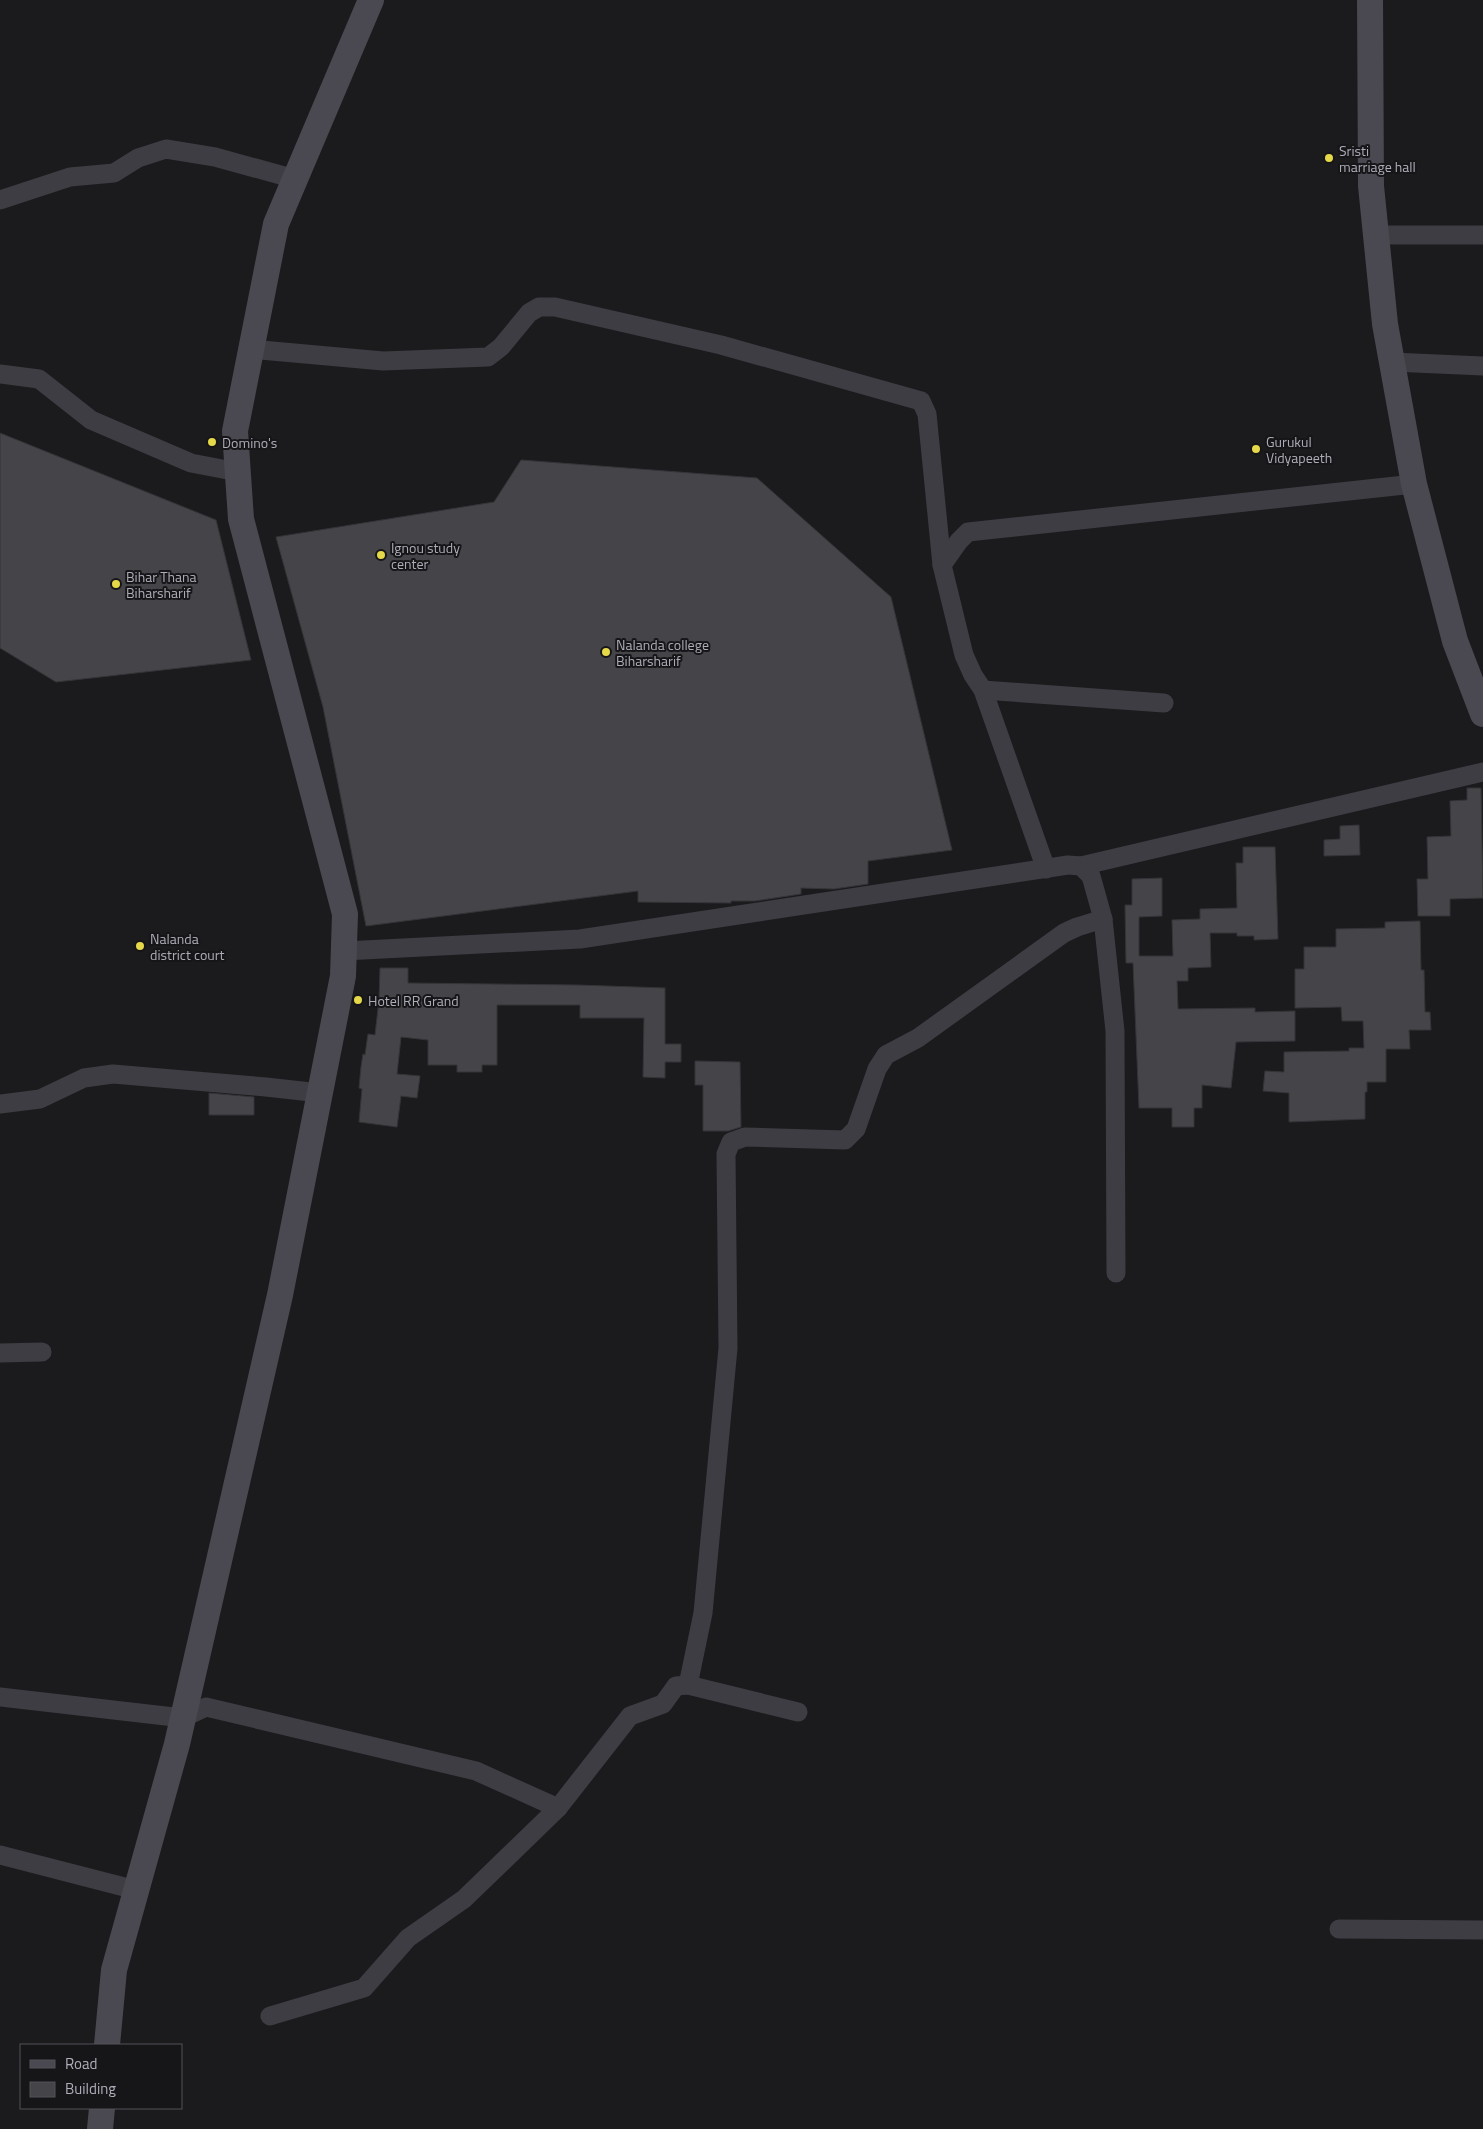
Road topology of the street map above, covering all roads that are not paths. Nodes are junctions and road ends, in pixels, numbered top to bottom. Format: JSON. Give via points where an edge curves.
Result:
{"nodes":[{"id":1,"x":371,"y":0,"type":"edge"},
{"id":2,"x":1370,"y":0,"type":"edge"},
{"id":3,"x":294,"y":179,"type":"junction"},
{"id":4,"x":0,"y":200,"type":"edge"},
{"id":5,"x":1483,"y":234,"type":"edge"},
{"id":6,"x":1376,"y":235,"type":"junction"},
{"id":7,"x":250,"y":349,"type":"junction"},
{"id":8,"x":1392,"y":362,"type":"junction"},
{"id":9,"x":1483,"y":366,"type":"edge"},
{"id":10,"x":0,"y":374,"type":"edge"},
{"id":11,"x":238,"y":472,"type":"junction"},
{"id":12,"x":1414,"y":484,"type":"junction"},
{"id":13,"x":942,"y":565,"type":"junction"},
{"id":14,"x":983,"y":690,"type":"junction"},
{"id":15,"x":1164,"y":703,"type":"dead end"},
{"id":16,"x":1483,"y":714,"type":"edge"},
{"id":17,"x":1483,"y":772,"type":"edge"},
{"id":18,"x":1081,"y":866,"type":"junction"},
{"id":19,"x":1046,"y":869,"type":"junction"},
{"id":20,"x":1103,"y":919,"type":"junction"},
{"id":21,"x":344,"y":951,"type":"junction"},
{"id":22,"x":320,"y":1093,"type":"junction"},
{"id":23,"x":0,"y":1104,"type":"edge"},
{"id":24,"x":1116,"y":1273,"type":"dead end"},
{"id":25,"x":42,"y":1352,"type":"dead end"},
{"id":26,"x":0,"y":1353,"type":"edge"},
{"id":27,"x":688,"y":1685,"type":"junction"},
{"id":28,"x":0,"y":1697,"type":"edge"},
{"id":29,"x":798,"y":1712,"type":"dead end"},
{"id":30,"x":183,"y":1718,"type":"junction"},
{"id":31,"x":558,"y":1808,"type":"junction"},
{"id":32,"x":0,"y":1855,"type":"edge"},
{"id":33,"x":136,"y":1890,"type":"junction"},
{"id":34,"x":1339,"y":1929,"type":"dead end"},
{"id":35,"x":1483,"y":1930,"type":"edge"},
{"id":36,"x":270,"y":2016,"type":"dead end"},
{"id":37,"x":107,"y":2044,"type":"edge"},
{"id":38,"x":102,"y":2109,"type":"edge"},
{"id":39,"x":100,"y":2129,"type":"edge"}],
"edges":[{"from":1,"to":3,"type":"main road"},
{"from":2,"to":6,"type":"main road","via":[[1371,186]]},
{"from":3,"to":4,"type":"street","via":[[215,157],[166,149],[138,158],[114,172],[70,177]]},
{"from":3,"to":7,"type":"main road","via":[[276,224]]},
{"from":5,"to":6,"type":"street"},
{"from":6,"to":8,"type":"main road"},
{"from":7,"to":11,"type":"main road","via":[[235,430]]},
{"from":7,"to":13,"type":"street","via":[[383,361],[488,357],[501,347],[529,313],[539,307],[555,307],[721,345],[920,401],[927,414]]},
{"from":8,"to":9,"type":"street"},
{"from":8,"to":12,"type":"main road"},
{"from":10,"to":11,"type":"street","via":[[39,379],[91,420],[191,463]]},
{"from":11,"to":21,"type":"main road","via":[[241,519],[345,914]]},
{"from":12,"to":13,"type":"street","via":[[968,532]]},
{"from":12,"to":16,"type":"main road","via":[[1455,641]]},
{"from":13,"to":14,"type":"street","via":[[964,655]]},
{"from":14,"to":15,"type":"street"},
{"from":14,"to":19,"type":"street"},
{"from":17,"to":18,"type":"street"},
{"from":18,"to":19,"type":"street"},
{"from":18,"to":20,"type":"street","via":[[1091,876]]},
{"from":19,"to":21,"type":"street","via":[[580,939]]},
{"from":20,"to":24,"type":"street","via":[[1115,1031]]},
{"from":20,"to":27,"type":"street","via":[[1064,933],[918,1038],[886,1055],[877,1069],[856,1129],[845,1140],[745,1137],[731,1142],[726,1154],[728,1348],[702,1613]]},
{"from":21,"to":22,"type":"main road","via":[[343,976]]},
{"from":22,"to":23,"type":"street","via":[[113,1074],[84,1078],[40,1099]]},
{"from":22,"to":30,"type":"main road","via":[[280,1295]]},
{"from":25,"to":26,"type":"street"},
{"from":27,"to":29,"type":"street"},
{"from":27,"to":31,"type":"street","via":[[676,1686],[663,1704],[630,1716]]},
{"from":28,"to":30,"type":"street"},
{"from":30,"to":31,"type":"street","via":[[206,1708],[476,1771]]},
{"from":30,"to":33,"type":"main road"},
{"from":31,"to":36,"type":"street","via":[[464,1899],[408,1938],[364,1988]]},
{"from":32,"to":33,"type":"street"},
{"from":33,"to":37,"type":"main road","via":[[114,1970]]},
{"from":34,"to":35,"type":"street"},
{"from":38,"to":39,"type":"main road"}]}
